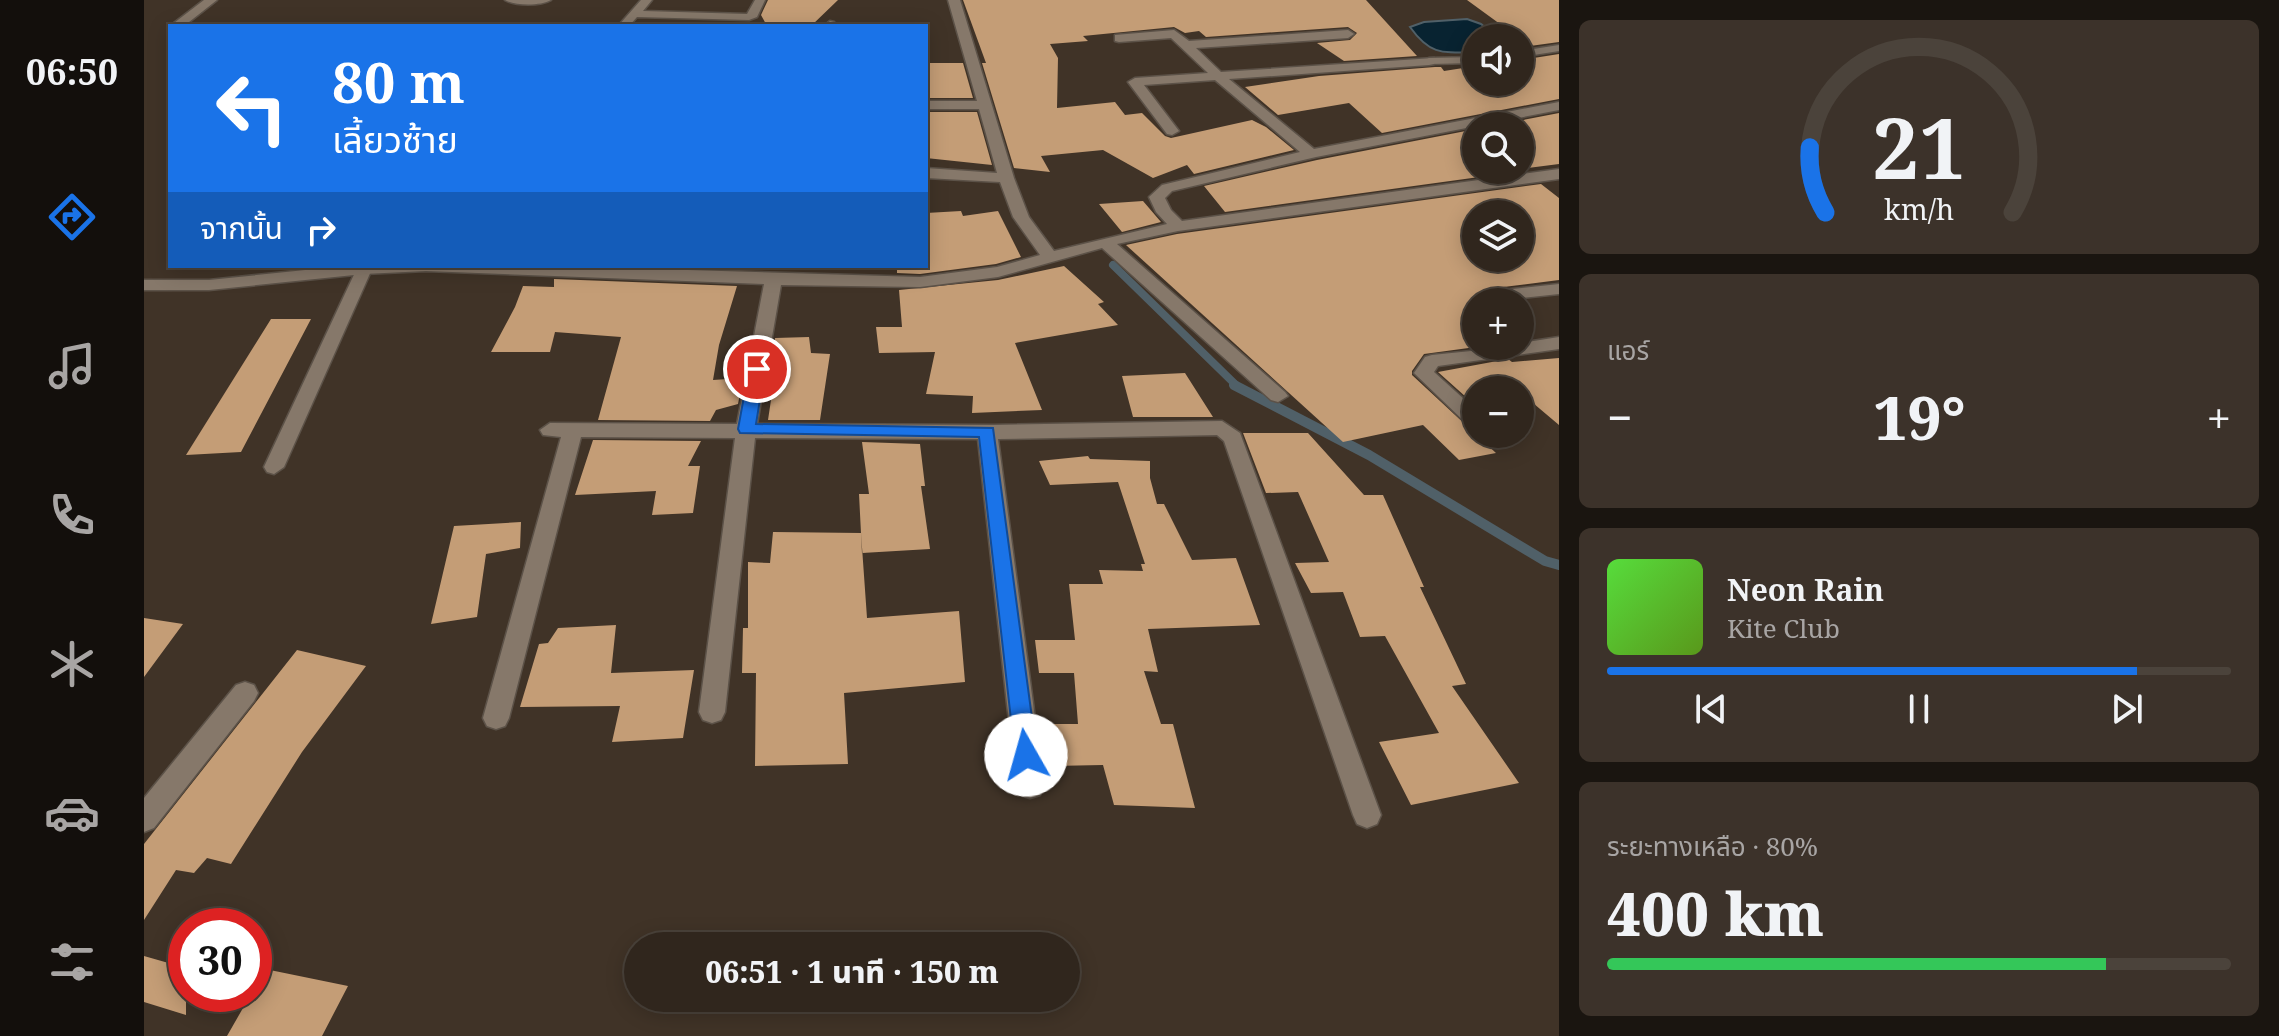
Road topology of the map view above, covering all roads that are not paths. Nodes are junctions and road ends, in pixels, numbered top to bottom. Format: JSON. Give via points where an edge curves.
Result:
{"nodes":[{"id":1,"x":211,"y":0,"type":"edge"},
{"id":2,"x":511,"y":0,"type":"edge"},
{"id":3,"x":545,"y":0,"type":"edge"},
{"id":4,"x":647,"y":0,"type":"edge"},
{"id":5,"x":760,"y":0,"type":"edge"},
{"id":6,"x":954,"y":0,"type":"edge"},
{"id":7,"x":636,"y":14,"type":"junction"},
{"id":8,"x":179,"y":24,"type":"edge"},
{"id":9,"x":625,"y":24,"type":"edge"},
{"id":10,"x":1348,"y":34,"type":"dead end"},
{"id":11,"x":1119,"y":38,"type":"dead end"},
{"id":12,"x":1186,"y":45,"type":"junction"},
{"id":13,"x":1559,"y":48,"type":"edge"},
{"id":14,"x":1534,"y":52,"type":"edge"},
{"id":15,"x":1462,"y":60,"type":"edge"},
{"id":16,"x":1429,"y":61,"type":"joint"},
{"id":17,"x":1221,"y":76,"type":"junction"},
{"id":18,"x":928,"y":105,"type":"edge"},
{"id":19,"x":984,"y":105,"type":"junction"},
{"id":20,"x":1558,"y":108,"type":"edge"},
{"id":21,"x":1172,"y":131,"type":"dead end"},
{"id":22,"x":1311,"y":154,"type":"junction"},
{"id":23,"x":928,"y":173,"type":"edge"},
{"id":24,"x":1559,"y":174,"type":"edge"},
{"id":25,"x":1006,"y":178,"type":"junction"},
{"id":26,"x":1178,"y":226,"type":"junction"},
{"id":27,"x":1105,"y":242,"type":"junction"},
{"id":28,"x":1049,"y":256,"type":"junction"},
{"id":29,"x":385,"y":268,"type":"edge"},
{"id":30,"x":476,"y":268,"type":"edge"},
{"id":31,"x":364,"y":269,"type":"junction"},
{"id":32,"x":773,"y":280,"type":"junction"},
{"id":33,"x":144,"y":285,"type":"edge"},
{"id":34,"x":1559,"y":289,"type":"edge"},
{"id":35,"x":1534,"y":292,"type":"edge"},
{"id":36,"x":1559,"y":343,"type":"edge"},
{"id":37,"x":1278,"y":396,"type":"dead end"},
{"id":38,"x":1462,"y":408,"type":"edge"},
{"id":39,"x":746,"y":429,"type":"junction"},
{"id":40,"x":987,"y":432,"type":"junction"},
{"id":41,"x":274,"y":467,"type":"dead end"},
{"id":42,"x":245,"y":693,"type":"dead end"},
{"id":43,"x":712,"y":712,"type":"dead end"},
{"id":44,"x":496,"y":718,"type":"dead end"},
{"id":45,"x":1030,"y":786,"type":"dead end"},
{"id":46,"x":1367,"y":815,"type":"dead end"},
{"id":47,"x":144,"y":819,"type":"edge"}],
"edges":[{"from":1,"to":8,"type":"street"},
{"from":2,"to":3,"type":"street"},
{"from":4,"to":7,"type":"lane"},
{"from":5,"to":7,"type":"lane","via":[[749,17]]},
{"from":6,"to":19,"type":"street"},
{"from":7,"to":9,"type":"lane"},
{"from":10,"to":12,"type":"street"},
{"from":11,"to":12,"type":"street","via":[[1174,34]]},
{"from":12,"to":17,"type":"street"},
{"from":13,"to":14,"type":"lane"},
{"from":15,"to":16,"type":"lane"},
{"from":16,"to":17,"type":"street"},
{"from":17,"to":21,"type":"street","via":[[1135,82]]},
{"from":17,"to":22,"type":"street"},
{"from":18,"to":19,"type":"street"},
{"from":19,"to":25,"type":"street"},
{"from":20,"to":22,"type":"street"},
{"from":22,"to":26,"type":"street","via":[[1167,188],[1157,197]]},
{"from":23,"to":25,"type":"street"},
{"from":24,"to":26,"type":"street"},
{"from":25,"to":28,"type":"street","via":[[1021,217]]},
{"from":26,"to":27,"type":"street"},
{"from":27,"to":28,"type":"street"},
{"from":27,"to":37,"type":"street"},
{"from":28,"to":32,"type":"street","via":[[998,272],[920,282]]},
{"from":29,"to":31,"type":"street"},
{"from":30,"to":32,"type":"street"},
{"from":31,"to":33,"type":"street","via":[[209,285]]},
{"from":31,"to":41,"type":"lane"},
{"from":32,"to":39,"type":"street"},
{"from":34,"to":35,"type":"lane"},
{"from":36,"to":38,"type":"street","via":[[1432,361],[1424,373]]},
{"from":39,"to":40,"type":"street"},
{"from":39,"to":43,"type":"street"},
{"from":39,"to":44,"type":"street","via":[[561,430]]},
{"from":40,"to":45,"type":"street"},
{"from":40,"to":46,"type":"street","via":[[1222,428],[1233,438]]},
{"from":42,"to":47,"type":"street"}]}
